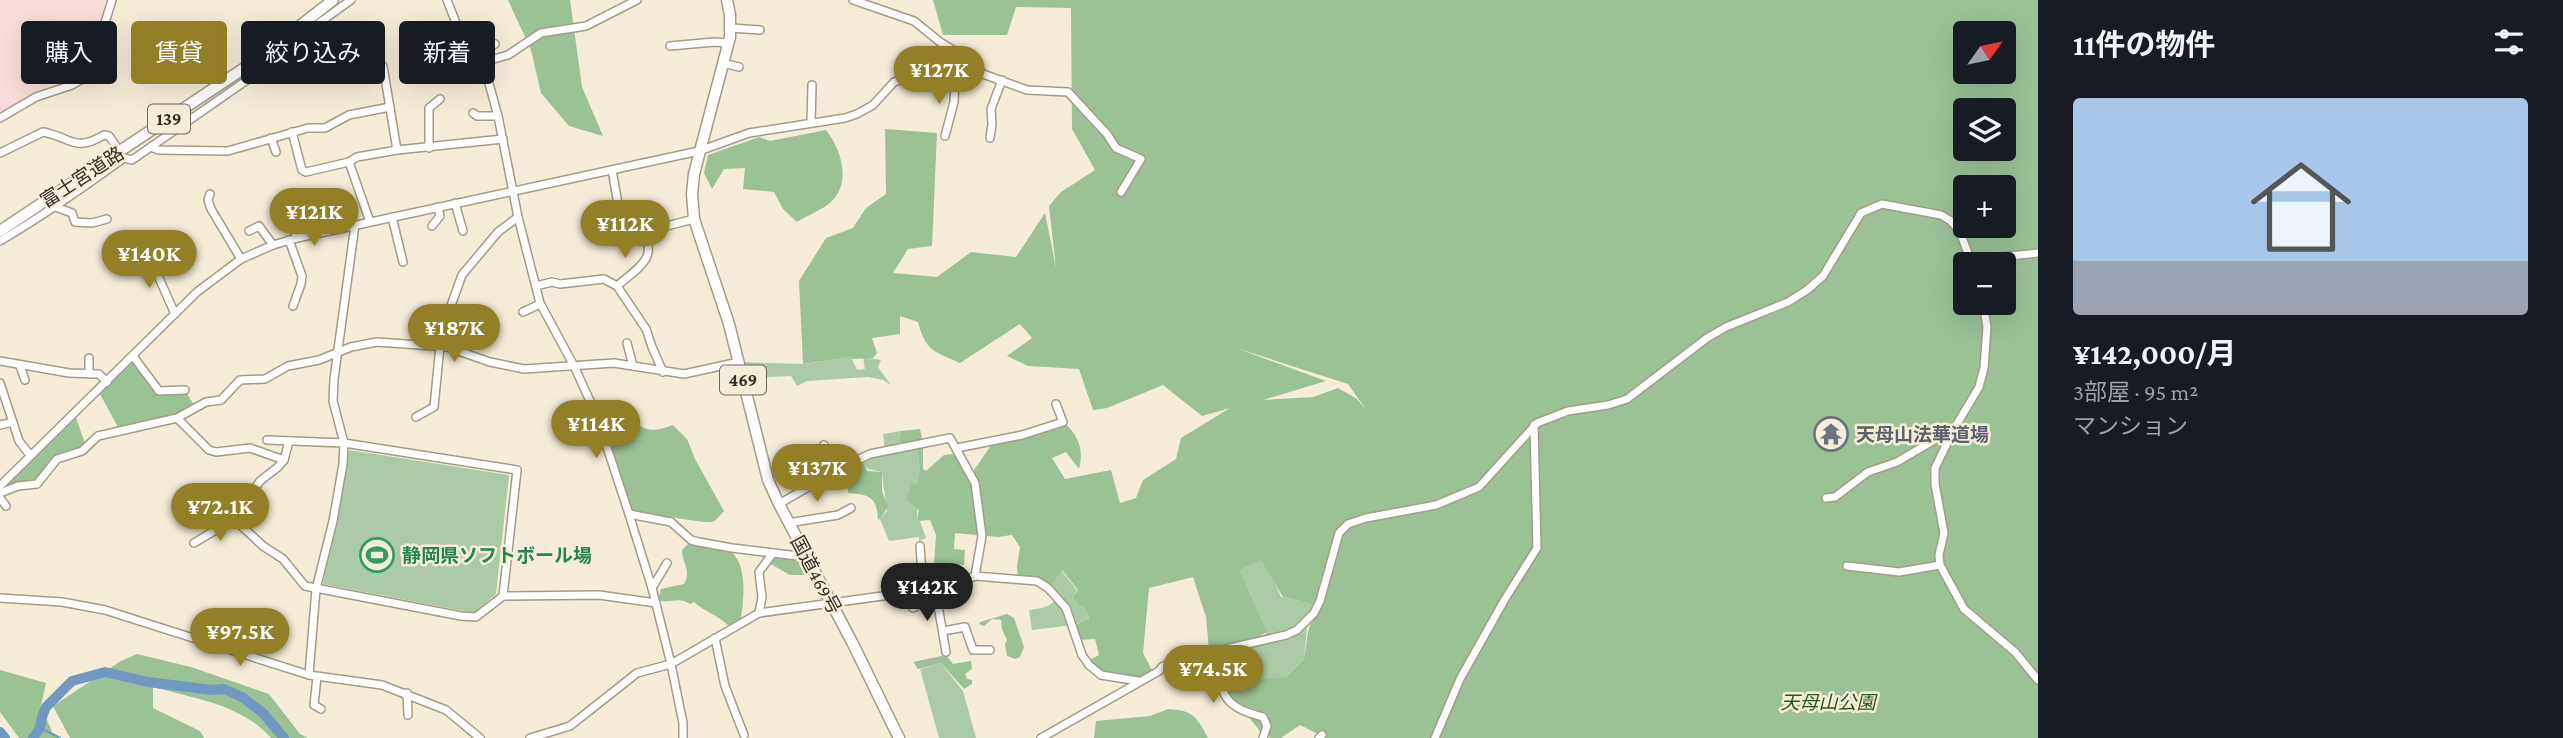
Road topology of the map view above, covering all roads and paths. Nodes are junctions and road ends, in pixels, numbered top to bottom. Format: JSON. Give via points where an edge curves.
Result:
{"nodes":[{"id":1,"x":112,"y":0,"type":"edge"},
{"id":2,"x":333,"y":0,"type":"edge"},
{"id":3,"x":351,"y":0,"type":"edge"},
{"id":4,"x":447,"y":0,"type":"edge"},
{"id":5,"x":636,"y":0,"type":"edge"},
{"id":6,"x":727,"y":0,"type":"edge"},
{"id":7,"x":853,"y":0,"type":"edge"},
{"id":8,"x":455,"y":21,"type":"edge"},
{"id":9,"x":731,"y":27,"type":"junction"},
{"id":10,"x":760,"y":30,"type":"dead end"},
{"id":11,"x":728,"y":43,"type":"junction"},
{"id":12,"x":670,"y":46,"type":"dead end"},
{"id":13,"x":495,"y":57,"type":"edge"},
{"id":14,"x":723,"y":63,"type":"junction"},
{"id":15,"x":739,"y":66,"type":"dead end"},
{"id":16,"x":983,"y":74,"type":"junction"},
{"id":17,"x":385,"y":78,"type":"edge"},
{"id":18,"x":955,"y":80,"type":"junction"},
{"id":19,"x":1002,"y":80,"type":"junction"},
{"id":20,"x":488,"y":84,"type":"edge"},
{"id":21,"x":812,"y":85,"type":"dead end"},
{"id":22,"x":440,"y":99,"type":"dead end"},
{"id":23,"x":390,"y":107,"type":"junction"},
{"id":24,"x":473,"y":113,"type":"dead end"},
{"id":25,"x":498,"y":116,"type":"junction"},
{"id":26,"x":0,"y":118,"type":"edge"},
{"id":27,"x":811,"y":123,"type":"junction"},
{"id":28,"x":292,"y":132,"type":"junction"},
{"id":29,"x":944,"y":136,"type":"dead end"},
{"id":30,"x":271,"y":138,"type":"junction"},
{"id":31,"x":990,"y":138,"type":"dead end"},
{"id":32,"x":503,"y":139,"type":"junction"},
{"id":33,"x":116,"y":146,"type":"dead end"},
{"id":34,"x":150,"y":147,"type":"junction"},
{"id":35,"x":429,"y":148,"type":"junction"},
{"id":36,"x":397,"y":150,"type":"junction"},
{"id":37,"x":699,"y":151,"type":"junction"},
{"id":38,"x":276,"y":152,"type":"dead end"},
{"id":39,"x":0,"y":153,"type":"edge"},
{"id":40,"x":349,"y":162,"type":"junction"},
{"id":41,"x":612,"y":170,"type":"junction"},
{"id":42,"x":513,"y":190,"type":"junction"},
{"id":43,"x":1121,"y":191,"type":"dead end"},
{"id":44,"x":210,"y":194,"type":"dead end"},
{"id":45,"x":455,"y":203,"type":"junction"},
{"id":46,"x":53,"y":206,"type":"junction"},
{"id":47,"x":438,"y":207,"type":"junction"},
{"id":48,"x":289,"y":217,"type":"dead end"},
{"id":49,"x":392,"y":217,"type":"junction"},
{"id":50,"x":518,"y":217,"type":"junction"},
{"id":51,"x":107,"y":219,"type":"dead end"},
{"id":52,"x":267,"y":219,"type":"dead end"},
{"id":53,"x":694,"y":219,"type":"junction"},
{"id":54,"x":370,"y":222,"type":"junction"},
{"id":55,"x":355,"y":225,"type":"junction"},
{"id":56,"x":259,"y":226,"type":"junction"},
{"id":57,"x":432,"y":226,"type":"dead end"},
{"id":58,"x":0,"y":231,"type":"edge"},
{"id":59,"x":249,"y":231,"type":"dead end"},
{"id":60,"x":463,"y":231,"type":"dead end"},
{"id":61,"x":298,"y":238,"type":"junction"},
{"id":62,"x":289,"y":240,"type":"junction"},
{"id":63,"x":0,"y":241,"type":"edge"},
{"id":64,"x":625,"y":243,"type":"dead end"},
{"id":65,"x":273,"y":245,"type":"junction"},
{"id":66,"x":1967,"y":252,"type":"edge"},
{"id":67,"x":2038,"y":253,"type":"edge"},
{"id":68,"x":142,"y":254,"type":"dead end"},
{"id":69,"x":2016,"y":256,"type":"edge"},
{"id":70,"x":242,"y":259,"type":"junction"},
{"id":71,"x":403,"y":262,"type":"dead end"},
{"id":72,"x":536,"y":286,"type":"junction"},
{"id":73,"x":617,"y":286,"type":"junction"},
{"id":74,"x":540,"y":304,"type":"junction"},
{"id":75,"x":293,"y":306,"type":"dead end"},
{"id":76,"x":523,"y":312,"type":"dead end"},
{"id":77,"x":175,"y":314,"type":"junction"},
{"id":78,"x":1985,"y":315,"type":"edge"},
{"id":79,"x":627,"y":343,"type":"dead end"},
{"id":80,"x":440,"y":346,"type":"junction"},
{"id":81,"x":337,"y":352,"type":"junction"},
{"id":82,"x":133,"y":356,"type":"junction"},
{"id":83,"x":89,"y":358,"type":"dead end"},
{"id":84,"x":0,"y":361,"type":"edge"},
{"id":85,"x":739,"y":362,"type":"junction"},
{"id":86,"x":20,"y":366,"type":"junction"},
{"id":87,"x":574,"y":366,"type":"junction"},
{"id":88,"x":633,"y":366,"type":"junction"},
{"id":89,"x":663,"y":372,"type":"junction"},
{"id":90,"x":89,"y":374,"type":"junction"},
{"id":91,"x":25,"y":380,"type":"dead end"},
{"id":92,"x":107,"y":382,"type":"junction"},
{"id":93,"x":0,"y":383,"type":"edge"},
{"id":94,"x":185,"y":390,"type":"dead end"},
{"id":95,"x":1056,"y":404,"type":"dead end"},
{"id":96,"x":415,"y":417,"type":"dead end"},
{"id":97,"x":177,"y":418,"type":"junction"},
{"id":98,"x":13,"y":422,"type":"junction"},
{"id":99,"x":0,"y":425,"type":"edge"},
{"id":100,"x":1534,"y":425,"type":"junction"},
{"id":101,"x":1954,"y":429,"type":"junction"},
{"id":102,"x":267,"y":440,"type":"dead end"},
{"id":103,"x":289,"y":441,"type":"junction"},
{"id":104,"x":344,"y":443,"type":"junction"},
{"id":105,"x":824,"y":445,"type":"dead end"},
{"id":106,"x":957,"y":448,"type":"junction"},
{"id":107,"x":30,"y":455,"type":"junction"},
{"id":108,"x":284,"y":460,"type":"junction"},
{"id":109,"x":824,"y":478,"type":"junction"},
{"id":110,"x":0,"y":486,"type":"edge"},
{"id":111,"x":0,"y":495,"type":"edge"},
{"id":112,"x":1826,"y":498,"type":"dead end"},
{"id":113,"x":779,"y":504,"type":"junction"},
{"id":114,"x":6,"y":506,"type":"dead end"},
{"id":115,"x":851,"y":508,"type":"dead end"},
{"id":116,"x":629,"y":514,"type":"junction"},
{"id":117,"x":234,"y":519,"type":"junction"},
{"id":118,"x":788,"y":523,"type":"junction"},
{"id":119,"x":194,"y":543,"type":"dead end"},
{"id":120,"x":920,"y":546,"type":"dead end"},
{"id":121,"x":773,"y":553,"type":"junction"},
{"id":122,"x":806,"y":557,"type":"junction"},
{"id":123,"x":667,"y":563,"type":"dead end"},
{"id":124,"x":1940,"y":565,"type":"junction"},
{"id":125,"x":1847,"y":566,"type":"dead end"},
{"id":126,"x":975,"y":576,"type":"junction"},
{"id":127,"x":652,"y":588,"type":"junction"},
{"id":128,"x":934,"y":588,"type":"junction"},
{"id":129,"x":316,"y":589,"type":"junction"},
{"id":130,"x":923,"y":589,"type":"junction"},
{"id":131,"x":911,"y":593,"type":"junction"},
{"id":132,"x":503,"y":596,"type":"junction"},
{"id":133,"x":0,"y":598,"type":"edge"},
{"id":134,"x":832,"y":603,"type":"junction"},
{"id":135,"x":656,"y":604,"type":"junction"},
{"id":136,"x":915,"y":607,"type":"dead end"},
{"id":137,"x":758,"y":613,"type":"junction"},
{"id":138,"x":943,"y":632,"type":"junction"},
{"id":139,"x":715,"y":638,"type":"junction"},
{"id":140,"x":990,"y":650,"type":"dead end"},
{"id":141,"x":946,"y":652,"type":"dead end"},
{"id":142,"x":1213,"y":652,"type":"junction"},
{"id":143,"x":671,"y":664,"type":"junction"},
{"id":144,"x":313,"y":676,"type":"junction"},
{"id":145,"x":2038,"y":680,"type":"edge"},
{"id":146,"x":1139,"y":681,"type":"junction"},
{"id":147,"x":407,"y":693,"type":"junction"},
{"id":148,"x":321,"y":709,"type":"dead end"},
{"id":149,"x":408,"y":715,"type":"dead end"},
{"id":150,"x":744,"y":735,"type":"dead end"},
{"id":151,"x":480,"y":738,"type":"edge"},
{"id":152,"x":530,"y":738,"type":"edge"},
{"id":153,"x":683,"y":738,"type":"edge"},
{"id":154,"x":900,"y":738,"type":"edge"},
{"id":155,"x":1041,"y":738,"type":"edge"},
{"id":156,"x":1263,"y":738,"type":"edge"},
{"id":157,"x":1435,"y":738,"type":"edge"}],
"edges":[{"from":1,"to":26,"type":"street","via":[[84,78]]},
{"from":2,"to":58,"type":"highway","name":"富士宮道路","number":"139","via":[[255,61]]},
{"from":3,"to":34,"type":"street"},
{"from":4,"to":8,"type":"street"},
{"from":5,"to":13,"type":"street","via":[[586,26],[541,33],[508,55]]},
{"from":6,"to":9,"type":"highway","name":"国道469号","number":"469"},
{"from":7,"to":16,"type":"street","via":[[914,21]]},
{"from":9,"to":10,"type":"street"},
{"from":9,"to":11,"type":"highway","name":"国道469号","number":"469"},
{"from":11,"to":12,"type":"street"},
{"from":11,"to":14,"type":"highway","name":"国道469号","number":"469"},
{"from":14,"to":15,"type":"street"},
{"from":14,"to":37,"type":"highway","name":"国道469号","number":"469"},
{"from":16,"to":18,"type":"street"},
{"from":16,"to":19,"type":"street"},
{"from":17,"to":23,"type":"street"},
{"from":18,"to":27,"type":"street","via":[[935,83],[907,78],[894,82],[857,114]]},
{"from":18,"to":29,"type":"street"},
{"from":19,"to":31,"type":"street","via":[[991,109]]},
{"from":19,"to":43,"type":"street","via":[[1027,90],[1068,92],[1116,148],[1141,159]]},
{"from":20,"to":25,"type":"street"},
{"from":21,"to":27,"type":"street"},
{"from":22,"to":35,"type":"street","via":[[429,108]]},
{"from":23,"to":28,"type":"street","via":[[349,116],[325,128]]},
{"from":23,"to":36,"type":"street"},
{"from":24,"to":25,"type":"street"},
{"from":25,"to":32,"type":"street"},
{"from":27,"to":37,"type":"street","via":[[749,132]]},
{"from":28,"to":30,"type":"street"},
{"from":28,"to":40,"type":"street","via":[[302,170]]},
{"from":30,"to":34,"type":"street","via":[[228,150]]},
{"from":30,"to":38,"type":"street"},
{"from":32,"to":35,"type":"street"},
{"from":32,"to":42,"type":"street"},
{"from":33,"to":39,"type":"street","via":[[104,135],[75,145],[43,132]]},
{"from":34,"to":46,"type":"street","via":[[132,160],[124,158]]},
{"from":35,"to":36,"type":"street"},
{"from":36,"to":40,"type":"street"},
{"from":37,"to":41,"type":"street"},
{"from":37,"to":53,"type":"highway","name":"国道469号","number":"469","via":[[692,194]]},
{"from":40,"to":54,"type":"street"},
{"from":41,"to":42,"type":"street"},
{"from":41,"to":64,"type":"street"},
{"from":42,"to":45,"type":"street"},
{"from":42,"to":50,"type":"street"},
{"from":44,"to":70,"type":"street","via":[[211,209]]},
{"from":45,"to":47,"type":"street"},
{"from":45,"to":60,"type":"street"},
{"from":46,"to":51,"type":"street","via":[[72,213],[75,222]]},
{"from":46,"to":63,"type":"street","via":[[27,228]]},
{"from":47,"to":49,"type":"street"},
{"from":47,"to":57,"type":"street","via":[[440,216]]},
{"from":48,"to":61,"type":"street"},
{"from":49,"to":54,"type":"street"},
{"from":49,"to":71,"type":"street"},
{"from":50,"to":72,"type":"street"},
{"from":50,"to":80,"type":"street","via":[[498,232],[462,275]]},
{"from":52,"to":56,"type":"street"},
{"from":53,"to":73,"type":"street","via":[[650,230],[645,261]]},
{"from":53,"to":85,"type":"highway","name":"国道469号","number":"469"},
{"from":54,"to":55,"type":"street"},
{"from":55,"to":61,"type":"street"},
{"from":55,"to":81,"type":"street"},
{"from":56,"to":59,"type":"street"},
{"from":56,"to":65,"type":"street"},
{"from":61,"to":62,"type":"street"},
{"from":62,"to":65,"type":"street"},
{"from":62,"to":75,"type":"street","via":[[302,276]]},
{"from":65,"to":70,"type":"street"},
{"from":66,"to":100,"type":"street","via":[[1960,232],[1941,215],[1882,204],[1861,214],[1823,276],[1807,290],[1707,338],[1627,399],[1568,411]]},
{"from":67,"to":69,"type":"street"},
{"from":68,"to":77,"type":"street","via":[[155,270]]},
{"from":70,"to":77,"type":"street"},
{"from":72,"to":73,"type":"street","via":[[604,279]]},
{"from":72,"to":74,"type":"street"},
{"from":73,"to":89,"type":"street","via":[[646,329]]},
{"from":74,"to":76,"type":"street"},
{"from":74,"to":87,"type":"street"},
{"from":77,"to":82,"type":"street"},
{"from":78,"to":101,"type":"street","via":[[1979,387]]},
{"from":79,"to":88,"type":"street"},
{"from":80,"to":81,"type":"street","via":[[377,342]]},
{"from":80,"to":87,"type":"street","via":[[524,369]]},
{"from":80,"to":96,"type":"street","via":[[434,407]]},
{"from":81,"to":97,"type":"street","via":[[288,366],[264,379],[240,380],[221,400],[206,402]]},
{"from":81,"to":104,"type":"street","via":[[333,401]]},
{"from":82,"to":92,"type":"street"},
{"from":82,"to":94,"type":"street","via":[[159,391]]},
{"from":83,"to":90,"type":"street"},
{"from":84,"to":86,"type":"street"},
{"from":85,"to":89,"type":"street","via":[[684,373]]},
{"from":85,"to":113,"type":"highway","name":"国道469号","number":"469","via":[[759,450]]},
{"from":86,"to":90,"type":"street"},
{"from":86,"to":91,"type":"street"},
{"from":87,"to":88,"type":"street"},
{"from":87,"to":116,"type":"street","via":[[596,414]]},
{"from":88,"to":89,"type":"street"},
{"from":90,"to":92,"type":"street","via":[[99,374]]},
{"from":92,"to":107,"type":"street"},
{"from":93,"to":98,"type":"street"},
{"from":95,"to":106,"type":"street","via":[[1063,422]]},
{"from":97,"to":108,"type":"street","via":[[209,450],[250,448]]},
{"from":97,"to":111,"type":"street","via":[[98,436],[82,452],[57,459],[37,484]]},
{"from":98,"to":99,"type":"street"},
{"from":98,"to":107,"type":"street"},
{"from":100,"to":142,"type":"street","via":[[1479,486],[1436,505],[1356,520],[1343,528],[1320,601],[1297,630]]},
{"from":100,"to":157,"type":"street","via":[[1537,548],[1460,679]]},
{"from":101,"to":112,"type":"street"},
{"from":101,"to":124,"type":"street","via":[[1935,468],[1944,533]]},
{"from":102,"to":103,"type":"street"},
{"from":103,"to":104,"type":"street"},
{"from":103,"to":108,"type":"street"},
{"from":104,"to":129,"type":"street","via":[[335,511]]},
{"from":104,"to":132,"type":"street","via":[[517,470]]},
{"from":105,"to":109,"type":"street"},
{"from":106,"to":109,"type":"street","via":[[950,438],[896,447],[870,454]]},
{"from":106,"to":126,"type":"street","via":[[975,483],[979,511],[982,536]]},
{"from":107,"to":110,"type":"street"},
{"from":108,"to":117,"type":"street","via":[[260,481]]},
{"from":109,"to":113,"type":"street"},
{"from":111,"to":114,"type":"street"},
{"from":113,"to":118,"type":"highway","name":"国道469号","number":"469"},
{"from":115,"to":118,"type":"street","via":[[838,515]]},
{"from":116,"to":121,"type":"street","via":[[671,522],[691,540]]},
{"from":116,"to":127,"type":"street"},
{"from":117,"to":119,"type":"street"},
{"from":117,"to":129,"type":"street","via":[[283,559],[305,586]]},
{"from":118,"to":122,"type":"highway","name":"国道469号","number":"469"},
{"from":120,"to":130,"type":"street"},
{"from":121,"to":122,"type":"street"},
{"from":121,"to":137,"type":"street","via":[[759,572],[762,597]]},
{"from":122,"to":134,"type":"highway","name":"国道469号","number":"469"},
{"from":123,"to":127,"type":"street"},
{"from":124,"to":125,"type":"street","via":[[1899,572]]},
{"from":124,"to":145,"type":"street","via":[[1964,609],[2015,652]]},
{"from":126,"to":128,"type":"street"},
{"from":126,"to":146,"type":"street","via":[[1037,581],[1066,608],[1089,665],[1101,675]]},
{"from":127,"to":135,"type":"street"},
{"from":128,"to":130,"type":"street"},
{"from":128,"to":138,"type":"street"},
{"from":129,"to":132,"type":"street","via":[[476,617]]},
{"from":129,"to":144,"type":"street"},
{"from":130,"to":131,"type":"street"},
{"from":131,"to":134,"type":"street"},
{"from":131,"to":136,"type":"street"},
{"from":132,"to":135,"type":"street","via":[[599,595]]},
{"from":133,"to":144,"type":"street","via":[[105,610]]},
{"from":134,"to":137,"type":"street"},
{"from":134,"to":154,"type":"highway","name":"国道469号","number":"469"},
{"from":135,"to":143,"type":"street"},
{"from":137,"to":139,"type":"street"},
{"from":138,"to":140,"type":"street","via":[[965,627],[974,649]]},
{"from":138,"to":141,"type":"street"},
{"from":139,"to":143,"type":"street"},
{"from":139,"to":150,"type":"street","via":[[725,686]]},
{"from":142,"to":146,"type":"street","via":[[1174,662]]},
{"from":142,"to":156,"type":"street","via":[[1221,691],[1234,706],[1263,717],[1267,726]]},
{"from":143,"to":152,"type":"street","via":[[637,673],[570,726]]},
{"from":143,"to":153,"type":"street"},
{"from":144,"to":147,"type":"street"},
{"from":144,"to":148,"type":"street","via":[[314,705]]},
{"from":146,"to":155,"type":"street"},
{"from":147,"to":149,"type":"street"},
{"from":147,"to":151,"type":"street","via":[[446,710]]}]}
